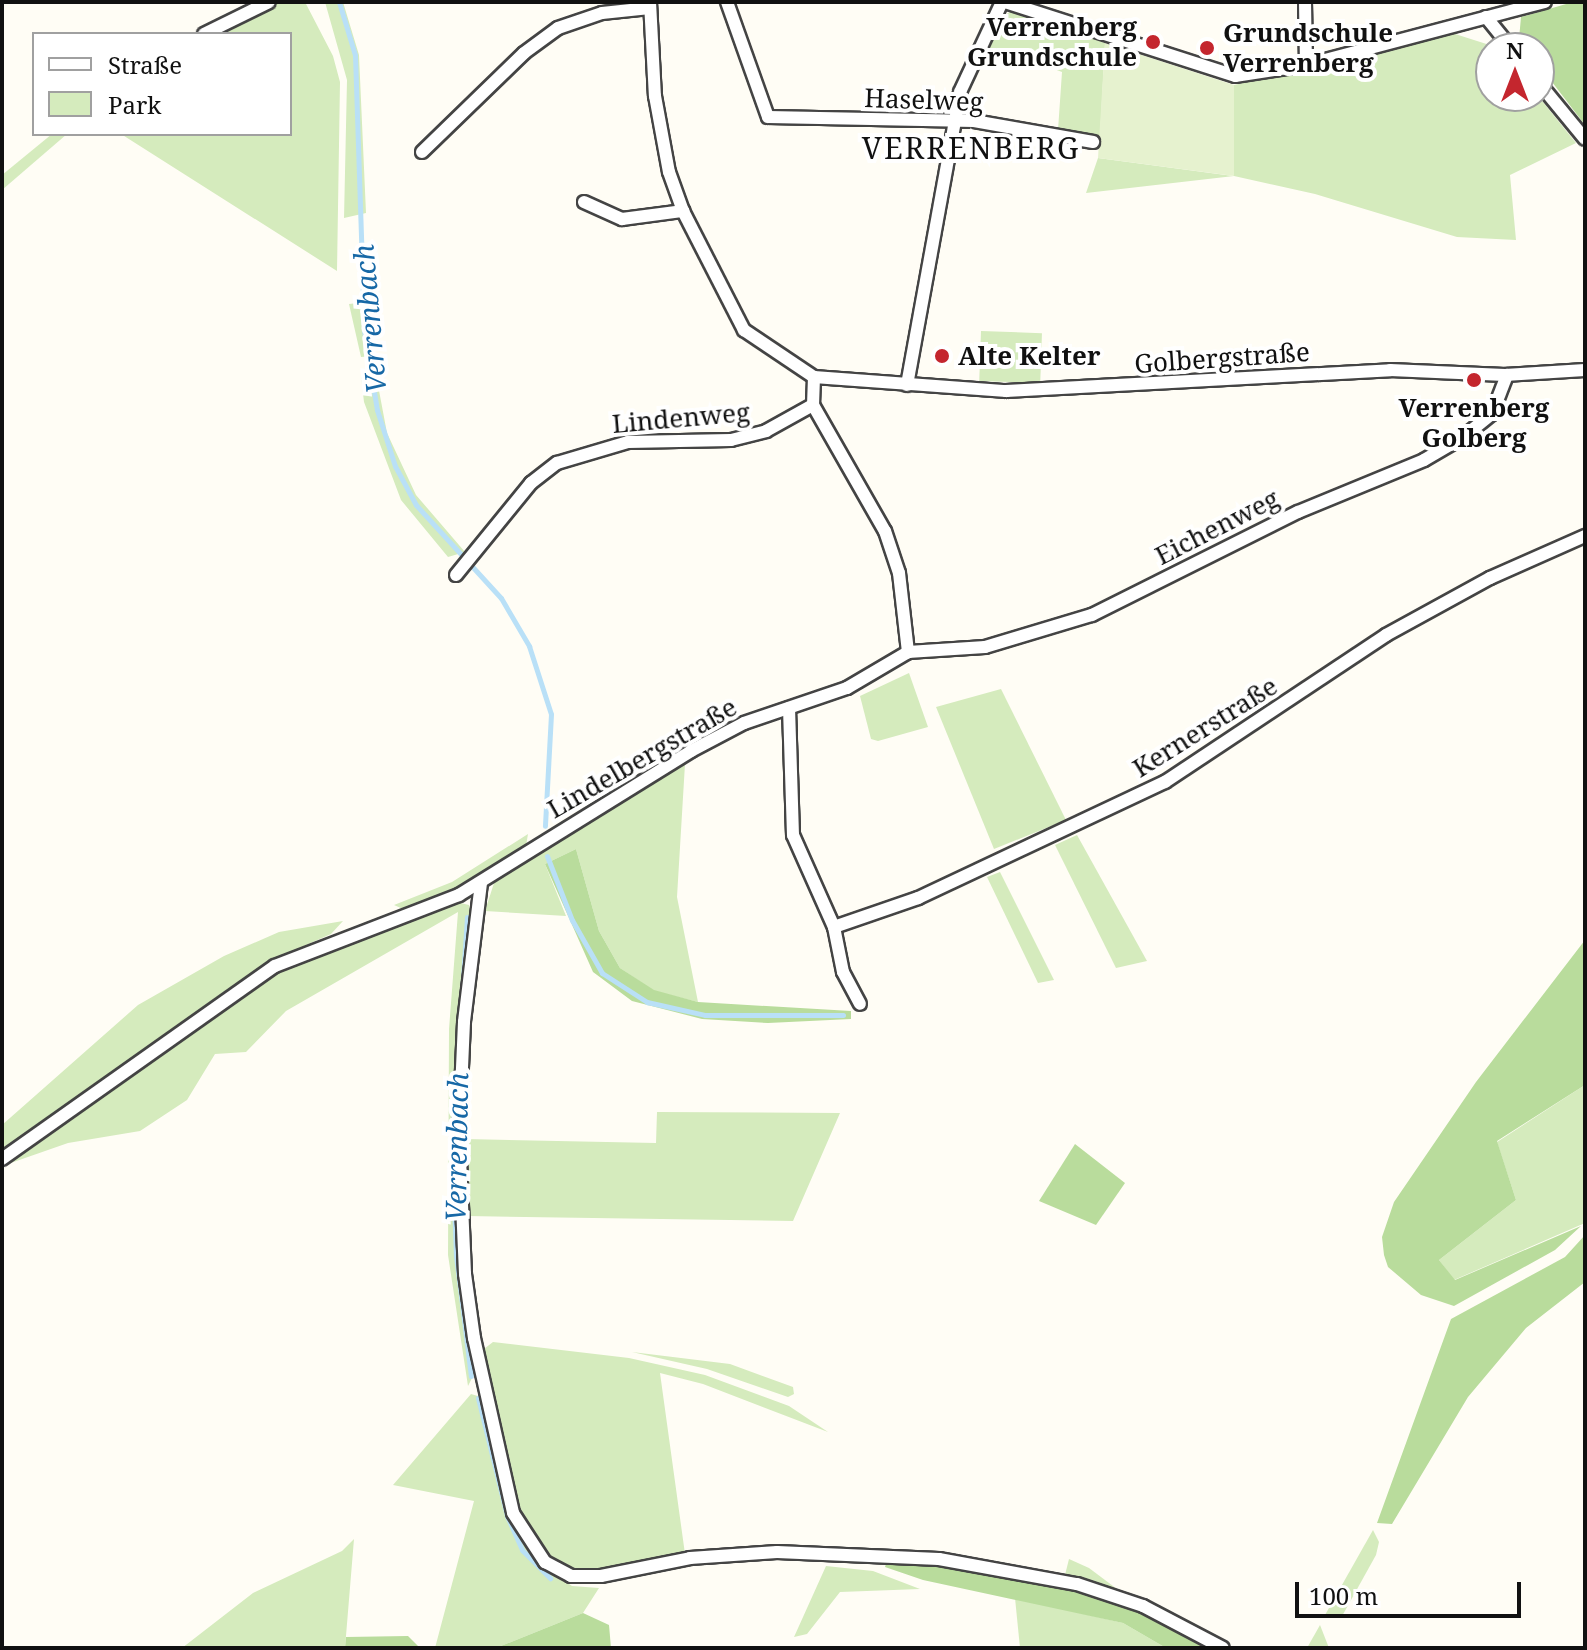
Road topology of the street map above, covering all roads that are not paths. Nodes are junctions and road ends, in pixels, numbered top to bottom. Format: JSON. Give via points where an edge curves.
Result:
{"nodes":[{"id":1,"x":269,"y":2,"type":"edge"},
{"id":2,"x":727,"y":2,"type":"edge"},
{"id":3,"x":1004,"y":2,"type":"edge"},
{"id":4,"x":1055,"y":2,"type":"edge"},
{"id":5,"x":1305,"y":2,"type":"edge"},
{"id":6,"x":1545,"y":2,"type":"edge"},
{"id":7,"x":650,"y":5,"type":"edge"},
{"id":8,"x":1047,"y":15,"type":"junction"},
{"id":9,"x":1486,"y":17,"type":"junction"},
{"id":10,"x":208,"y":32,"type":"edge"},
{"id":11,"x":1498,"y":32,"type":"edge"},
{"id":12,"x":1306,"y":65,"type":"junction"},
{"id":13,"x":1555,"y":102,"type":"edge"},
{"id":14,"x":953,"y":120,"type":"junction"},
{"id":15,"x":1585,"y":139,"type":"edge"},
{"id":16,"x":1093,"y":142,"type":"dead end"},
{"id":17,"x":422,"y":152,"type":"dead end"},
{"id":18,"x":584,"y":202,"type":"dead end"},
{"id":19,"x":683,"y":211,"type":"junction"},
{"id":20,"x":1585,"y":370,"type":"edge"},
{"id":21,"x":1507,"y":375,"type":"junction"},
{"id":22,"x":814,"y":377,"type":"junction"},
{"id":23,"x":907,"y":385,"type":"junction"},
{"id":24,"x":813,"y":405,"type":"junction"},
{"id":25,"x":1585,"y":536,"type":"edge"},
{"id":26,"x":456,"y":575,"type":"dead end"},
{"id":27,"x":908,"y":652,"type":"junction"},
{"id":28,"x":789,"y":708,"type":"junction"},
{"id":29,"x":481,"y":883,"type":"junction"},
{"id":30,"x":834,"y":927,"type":"junction"},
{"id":31,"x":860,"y":1004,"type":"dead end"},
{"id":32,"x":2,"y":1159,"type":"edge"},
{"id":33,"x":1223,"y":1648,"type":"edge"}],
"edges":[{"from":1,"to":10,"type":"street"},
{"from":2,"to":14,"type":"street","name":"Haselweg","via":[[759,104],[768,117]]},
{"from":3,"to":8,"type":"street"},
{"from":3,"to":14,"type":"street","via":[[971,62]]},
{"from":4,"to":8,"type":"street"},
{"from":5,"to":12,"type":"street"},
{"from":6,"to":9,"type":"street"},
{"from":7,"to":17,"type":"street","via":[[558,28],[524,53]]},
{"from":7,"to":19,"type":"street","name":"Golbergstraße","via":[[655,96],[669,172]]},
{"from":8,"to":12,"type":"street","via":[[1235,76]]},
{"from":9,"to":11,"type":"street"},
{"from":9,"to":12,"type":"street"},
{"from":13,"to":15,"type":"street"},
{"from":14,"to":16,"type":"street","name":"Haselweg"},
{"from":14,"to":23,"type":"street"},
{"from":18,"to":19,"type":"street","via":[[622,219]]},
{"from":19,"to":22,"type":"street","name":"Golbergstraße","via":[[744,330]]},
{"from":20,"to":21,"type":"street","name":"Golbergstraße"},
{"from":21,"to":23,"type":"street","name":"Golbergstraße","via":[[1390,370],[1006,391]]},
{"from":21,"to":27,"type":"street","name":"Eichenweg","via":[[1492,414],[1437,453],[1298,512],[1092,615],[985,647]]},
{"from":22,"to":23,"type":"street","name":"Golbergstraße"},
{"from":22,"to":24,"type":"street"},
{"from":24,"to":26,"type":"street","name":"Lindenweg","via":[[766,431],[731,440],[628,442],[557,463],[531,483]]},
{"from":24,"to":27,"type":"street","via":[[885,531],[905,598]]},
{"from":25,"to":30,"type":"street","name":"Kernerstraße","via":[[1490,578],[1386,635],[1165,782],[918,898]]},
{"from":27,"to":28,"type":"street","name":"Lindelbergstraße","via":[[847,688]]},
{"from":28,"to":29,"type":"street","name":"Lindelbergstraße","via":[[744,723],[635,782]]},
{"from":28,"to":30,"type":"street","via":[[793,835]]},
{"from":29,"to":32,"type":"street","name":"Lindelbergstraße","via":[[275,966]]},
{"from":29,"to":33,"type":"street","via":[[464,1022],[459,1136],[465,1274],[513,1513],[545,1562],[571,1576],[601,1576],[690,1558],[777,1552],[939,1559],[1077,1584],[1143,1606]]},
{"from":30,"to":31,"type":"street","via":[[843,972]]}]}
